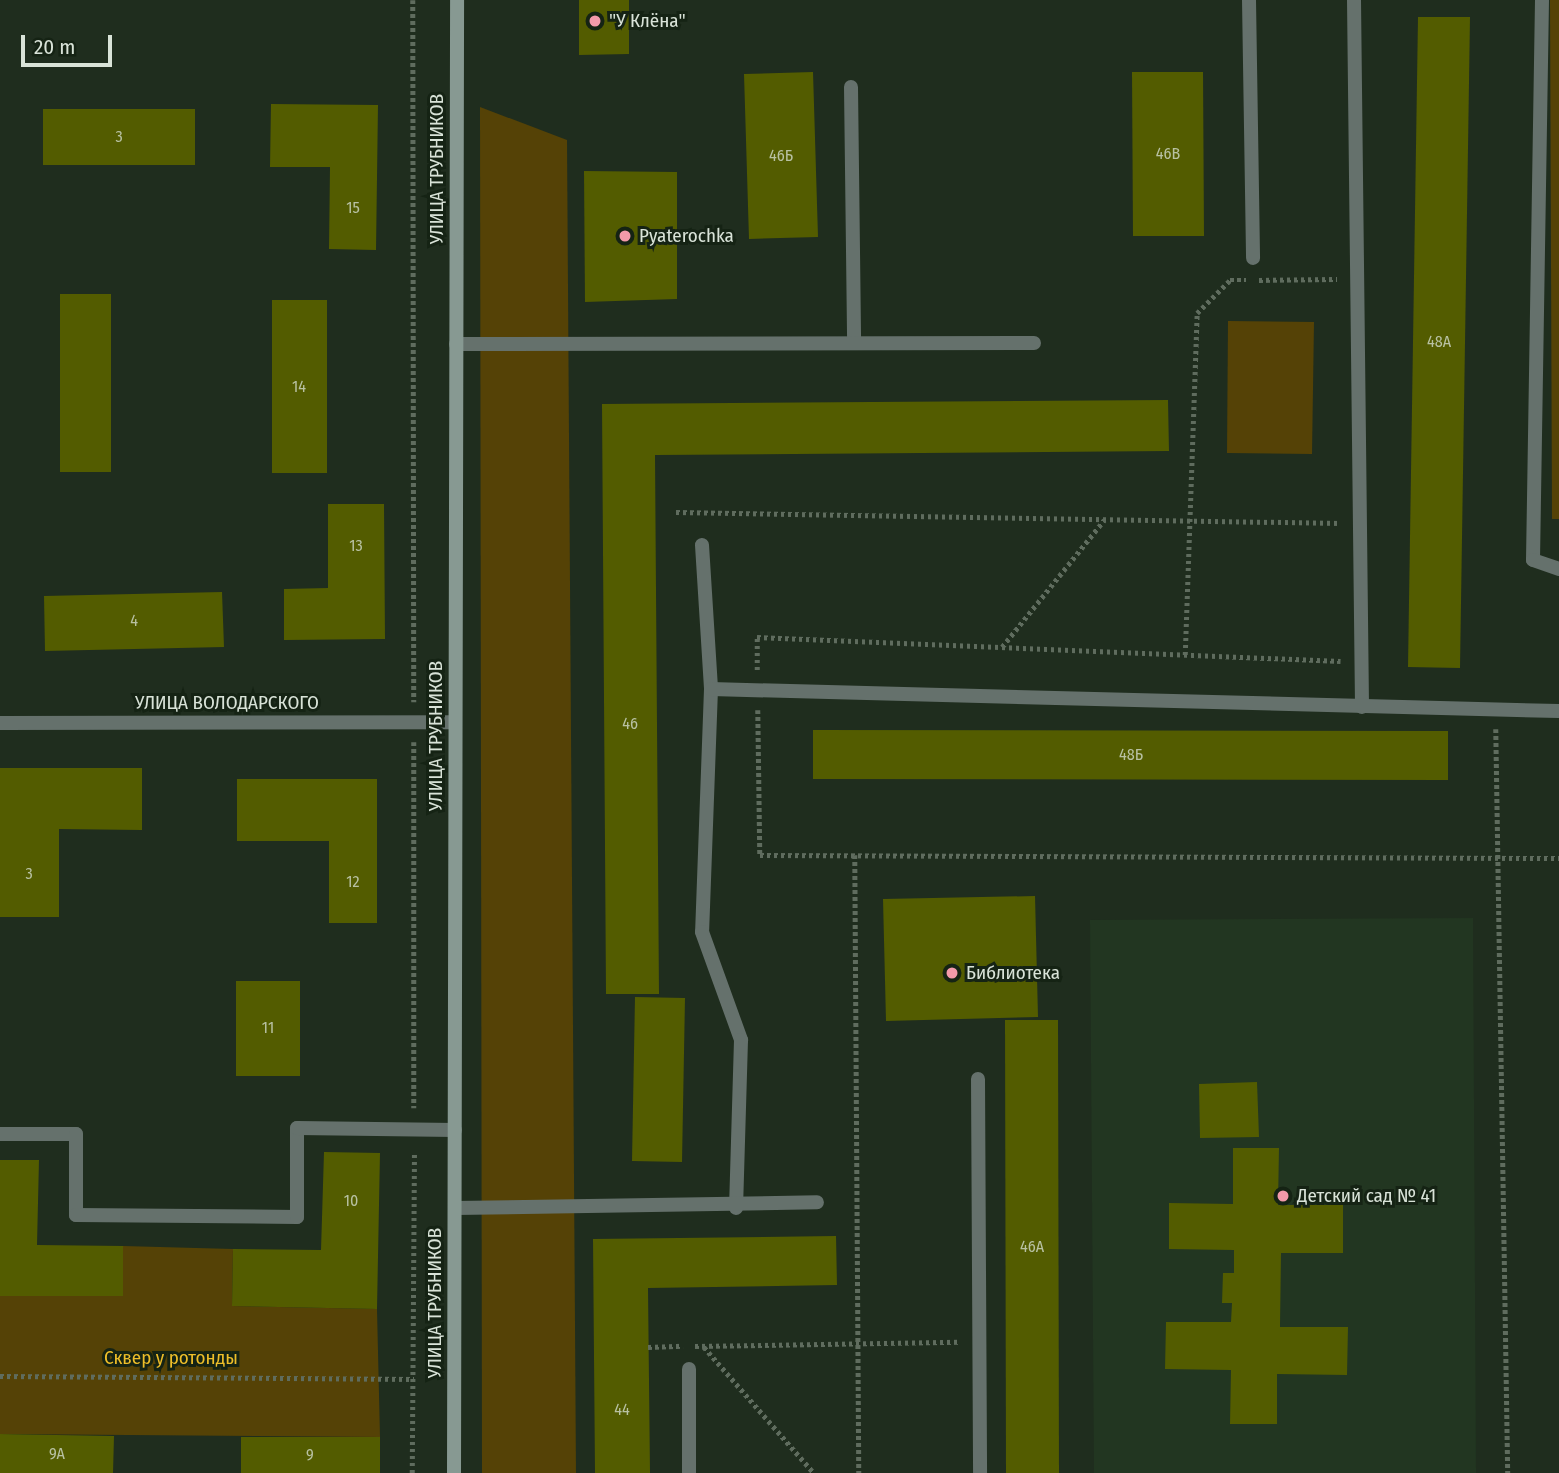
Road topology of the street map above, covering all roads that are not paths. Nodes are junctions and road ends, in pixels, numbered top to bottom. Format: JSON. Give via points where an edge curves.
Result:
{"nodes":[{"id":1,"x":457,"y":0,"type":"edge"},
{"id":2,"x":1249,"y":0,"type":"edge"},
{"id":3,"x":1354,"y":0,"type":"edge"},
{"id":4,"x":1542,"y":0,"type":"edge"},
{"id":5,"x":851,"y":88,"type":"dead end"},
{"id":6,"x":1253,"y":258,"type":"dead end"},
{"id":7,"x":854,"y":343,"type":"junction"},
{"id":8,"x":1034,"y":343,"type":"dead end"},
{"id":9,"x":456,"y":344,"type":"junction"},
{"id":10,"x":702,"y":545,"type":"dead end"},
{"id":11,"x":1559,"y":569,"type":"edge"},
{"id":12,"x":711,"y":689,"type":"junction"},
{"id":13,"x":1362,"y":707,"type":"junction"},
{"id":14,"x":1559,"y":711,"type":"edge"},
{"id":15,"x":455,"y":722,"type":"junction"},
{"id":16,"x":0,"y":723,"type":"edge"},
{"id":17,"x":978,"y":1079,"type":"dead end"},
{"id":18,"x":455,"y":1130,"type":"junction"},
{"id":19,"x":0,"y":1134,"type":"edge"},
{"id":20,"x":817,"y":1202,"type":"dead end"},
{"id":21,"x":455,"y":1208,"type":"junction"},
{"id":22,"x":736,"y":1208,"type":"junction"},
{"id":23,"x":689,"y":1370,"type":"dead end"},
{"id":24,"x":454,"y":1473,"type":"edge"},
{"id":25,"x":688,"y":1473,"type":"edge"},
{"id":26,"x":980,"y":1473,"type":"edge"}],
"edges":[{"from":1,"to":9,"type":"street","name":"УЛИЦА ТРУБНИКОВ"},
{"from":2,"to":6,"type":"street"},
{"from":3,"to":13,"type":"street"},
{"from":4,"to":11,"type":"street","via":[[1533,560]]},
{"from":5,"to":7,"type":"street"},
{"from":7,"to":8,"type":"street"},
{"from":7,"to":9,"type":"street"},
{"from":9,"to":15,"type":"street","name":"УЛИЦА ТРУБНИКОВ"},
{"from":10,"to":12,"type":"street"},
{"from":12,"to":13,"type":"street"},
{"from":12,"to":22,"type":"street","via":[[702,932],[741,1040]]},
{"from":13,"to":14,"type":"street"},
{"from":15,"to":16,"type":"street","name":"УЛИЦА ВОЛОДАРСКОГО"},
{"from":15,"to":18,"type":"street","name":"УЛИЦА ТРУБНИКОВ"},
{"from":17,"to":26,"type":"street"},
{"from":18,"to":19,"type":"street","via":[[297,1128],[297,1217],[76,1215],[76,1134]]},
{"from":18,"to":21,"type":"street","name":"УЛИЦА ТРУБНИКОВ"},
{"from":20,"to":22,"type":"street"},
{"from":21,"to":22,"type":"street"},
{"from":21,"to":24,"type":"street","name":"УЛИЦА ТРУБНИКОВ"},
{"from":23,"to":25,"type":"street"}]}
